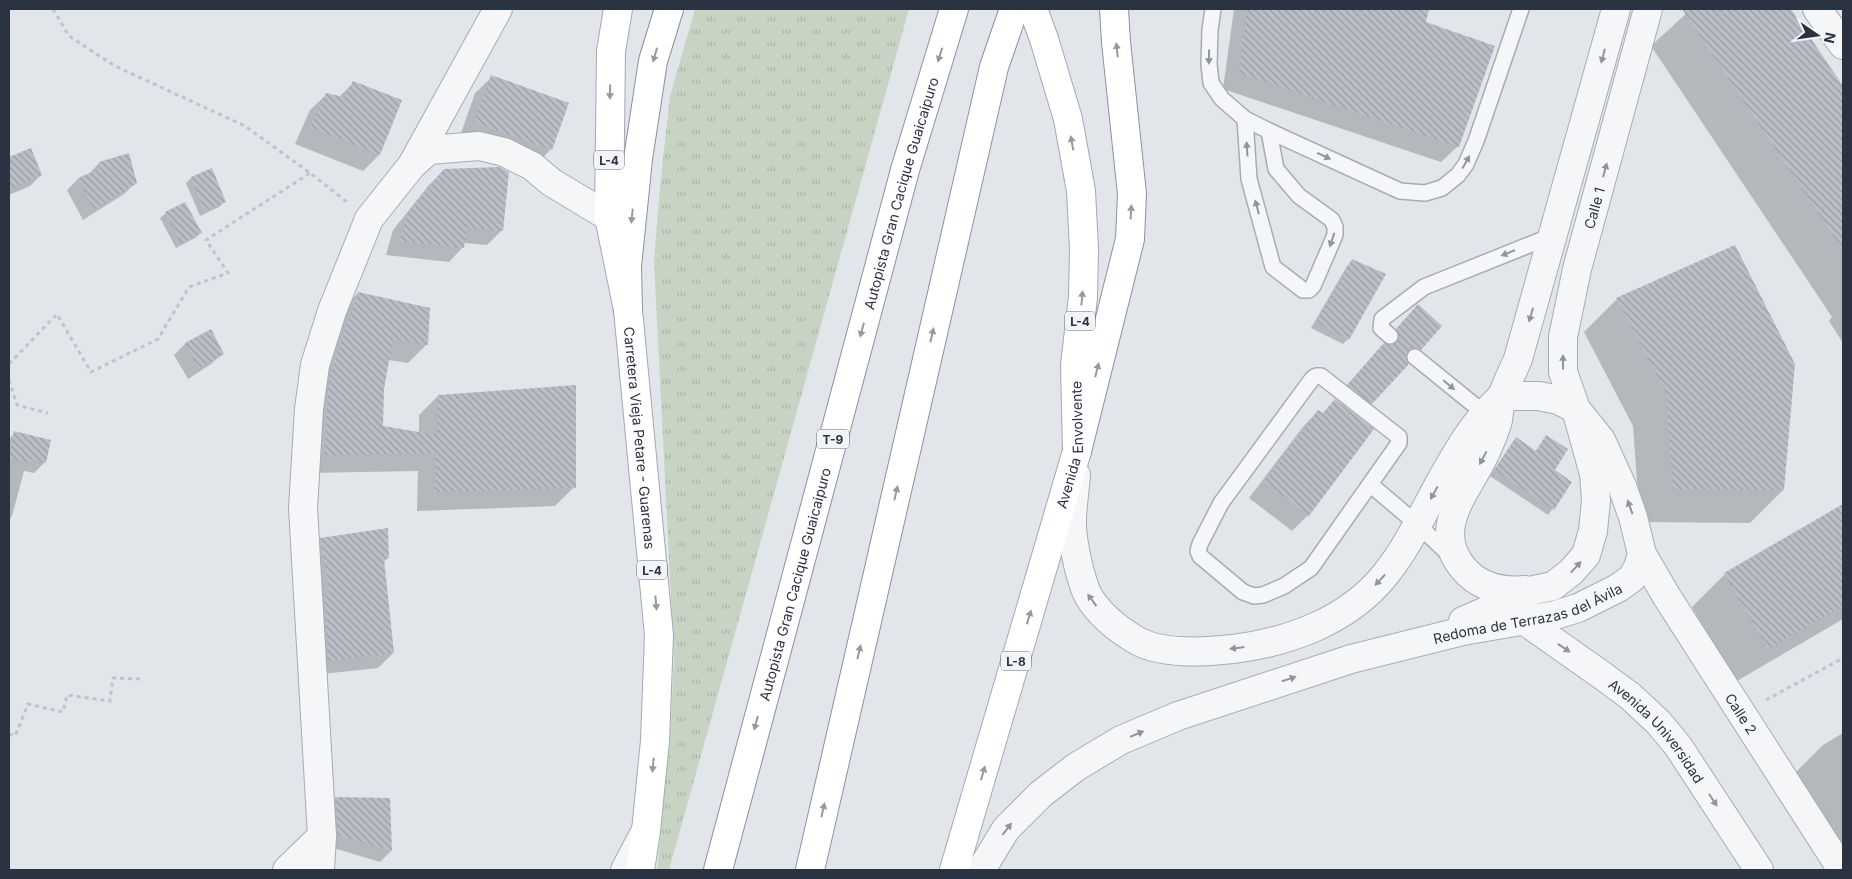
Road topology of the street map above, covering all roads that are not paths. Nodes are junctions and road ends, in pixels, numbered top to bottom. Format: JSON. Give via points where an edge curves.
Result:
{"nodes":[{"id":1,"x":498,"y":9,"type":"edge"},
{"id":2,"x":618,"y":9,"type":"edge"},
{"id":3,"x":669,"y":9,"type":"edge"},
{"id":4,"x":954,"y":9,"type":"edge"},
{"id":5,"x":1014,"y":9,"type":"edge"},
{"id":6,"x":1033,"y":9,"type":"edge"},
{"id":7,"x":1114,"y":9,"type":"edge"},
{"id":8,"x":1213,"y":9,"type":"edge"},
{"id":9,"x":1521,"y":9,"type":"edge"},
{"id":10,"x":1616,"y":9,"type":"edge"},
{"id":11,"x":1648,"y":9,"type":"edge"},
{"id":12,"x":1817,"y":9,"type":"edge"},
{"id":13,"x":1843,"y":45,"type":"edge"},
{"id":14,"x":1245,"y":119,"type":"junction"},
{"id":15,"x":1269,"y":130,"type":"junction"},
{"id":16,"x":412,"y":165,"type":"junction"},
{"id":17,"x":609,"y":217,"type":"junction"},
{"id":18,"x":1554,"y":235,"type":"junction"},
{"id":19,"x":628,"y":310,"type":"junction"},
{"id":20,"x":1390,"y":336,"type":"dead end"},
{"id":21,"x":1415,"y":357,"type":"dead end"},
{"id":22,"x":1576,"y":409,"type":"junction"},
{"id":23,"x":1494,"y":411,"type":"junction"},
{"id":24,"x":1077,"y":452,"type":"junction"},
{"id":25,"x":1371,"y":485,"type":"junction"},
{"id":26,"x":1413,"y":532,"type":"junction"},
{"id":27,"x":1642,"y":554,"type":"junction"},
{"id":28,"x":1463,"y":569,"type":"junction"},
{"id":29,"x":1534,"y":590,"type":"junction"},
{"id":30,"x":1499,"y":604,"type":"junction"},
{"id":31,"x":1524,"y":620,"type":"junction"},
{"id":32,"x":1418,"y":642,"type":"junction"},
{"id":33,"x":646,"y":830,"type":"junction"},
{"id":34,"x":322,"y":836,"type":"junction"},
{"id":35,"x":810,"y":866,"type":"edge"},
{"id":36,"x":287,"y":870,"type":"edge"},
{"id":37,"x":320,"y":870,"type":"edge"},
{"id":38,"x":625,"y":870,"type":"edge"},
{"id":39,"x":640,"y":870,"type":"edge"},
{"id":40,"x":718,"y":870,"type":"edge"},
{"id":41,"x":954,"y":870,"type":"edge"},
{"id":42,"x":981,"y":870,"type":"edge"},
{"id":43,"x":1758,"y":870,"type":"edge"},
{"id":44,"x":1842,"y":870,"type":"edge"}],
"edges":[{"from":1,"to":16,"type":"street"},
{"from":2,"to":17,"type":"main road","name":"Carretera Vieja Petare - Guarenas","number":"L-4","one_way":true,"via":[[611,51]]},
{"from":3,"to":19,"type":"main road","one_way":true,"via":[[653,61],[638,159],[627,266]]},
{"from":4,"to":40,"type":"main road","name":"Autopista Gran Cacique Guaicaipuro","number":"T-9","one_way":true,"via":[[902,179]]},
{"from":35,"to":5,"type":"main road","one_way":true,"via":[[994,68]]},
{"from":24,"to":6,"type":"main road","name":"Avenida Envolvente","number":"L-4","one_way":true,"via":[[1075,365],[1083,297],[1084,249],[1081,191],[1068,119]]},
{"from":24,"to":7,"type":"main road","one_way":true,"via":[[1130,238],[1132,194]]},
{"from":8,"to":14,"type":"lane","one_way":true,"via":[[1209,64],[1211,83],[1222,99]]},
{"from":15,"to":9,"type":"lane","one_way":true,"via":[[1400,191],[1425,193],[1442,188],[1466,164]]},
{"from":10,"to":18,"type":"street","one_way":true},
{"from":22,"to":11,"type":"street","name":"Calle 1","one_way":true,"via":[[1563,372],[1562,336],[1577,269]]},
{"from":12,"to":13,"type":"street"},
{"from":14,"to":15,"type":"lane"},
{"from":15,"to":14,"type":"lane","one_way":true,"via":[[1276,169],[1299,196],[1332,220],[1335,227],[1335,235],[1313,286],[1308,290],[1302,290],[1273,267],[1250,179]]},
{"from":16,"to":17,"type":"street","via":[[429,150],[479,146],[504,152],[532,166],[551,182]]},
{"from":16,"to":34,"type":"street","via":[[369,219],[332,310],[315,365],[309,409],[303,508]]},
{"from":17,"to":19,"type":"main road","name":"Carretera Vieja Petare - Guarenas","number":"L-4"},
{"from":18,"to":20,"type":"lane","one_way":true,"via":[[1424,287],[1382,319],[1382,328]]},
{"from":18,"to":23,"type":"street","one_way":true,"via":[[1518,359]]},
{"from":19,"to":33,"type":"main road","name":"Carretera Vieja Petare - Guarenas","number":"L-4","one_way":true,"via":[[659,635],[655,741]]},
{"from":21,"to":23,"type":"lane","one_way":true},
{"from":22,"to":23,"type":"street","via":[[1549,398]]},
{"from":27,"to":22,"type":"street","one_way":true,"via":[[1633,517],[1608,455],[1601,440]]},
{"from":29,"to":22,"type":"street","name":"Redoma de Terrazas del Ávila","one_way":true,"via":[[1553,586],[1571,572],[1586,555],[1593,532],[1594,474]]},
{"from":23,"to":26,"type":"street","one_way":true,"via":[[1467,436]]},
{"from":23,"to":28,"type":"street","one_way":true,"via":[[1489,447],[1452,519],[1449,540]]},
{"from":26,"to":24,"type":"street","one_way":true,"via":[[1385,575],[1368,592],[1345,611],[1314,628],[1269,644],[1210,652],[1158,648],[1122,632],[1089,597],[1082,581],[1072,527]]},
{"from":41,"to":24,"type":"main road","name":"Avenida Envolvente","number":"L-8","one_way":true},
{"from":25,"to":25,"type":"lane","via":[[1399,443],[1399,437],[1321,376],[1316,376],[1221,504],[1198,551],[1243,592],[1254,596],[1270,593],[1311,568]]},
{"from":25,"to":26,"type":"lane"},
{"from":26,"to":28,"type":"lane"},
{"from":27,"to":31,"type":"street","name":"Redoma de Terrazas del Ávila","via":[[1632,578],[1618,588],[1578,608]]},
{"from":27,"to":44,"type":"street","name":"Calle 2"},
{"from":28,"to":29,"type":"street","name":"Redoma de Terrazas del Ávila","via":[[1490,588]]},
{"from":28,"to":30,"type":"street","name":"Avenida Universidad"},
{"from":29,"to":30,"type":"street","name":"Redoma de Terrazas del Ávila"},
{"from":30,"to":31,"type":"street","name":"Avenida Universidad"},
{"from":30,"to":32,"type":"street","name":"Redoma de Terrazas del Ávila"},
{"from":31,"to":32,"type":"street","name":"Redoma de Terrazas del Ávila"},
{"from":31,"to":43,"type":"street","name":"Avenida Universidad","one_way":true,"via":[[1630,696],[1658,722],[1678,746]]},
{"from":42,"to":32,"type":"street","one_way":true,"via":[[1006,829],[1041,794],[1076,766],[1121,740],[1187,713],[1351,659]]},
{"from":33,"to":38,"type":"street"},
{"from":33,"to":39,"type":"main road","name":"Carretera Vieja Petare - Guarenas","number":"L-4"},
{"from":34,"to":36,"type":"street"},
{"from":34,"to":37,"type":"street"}]}
